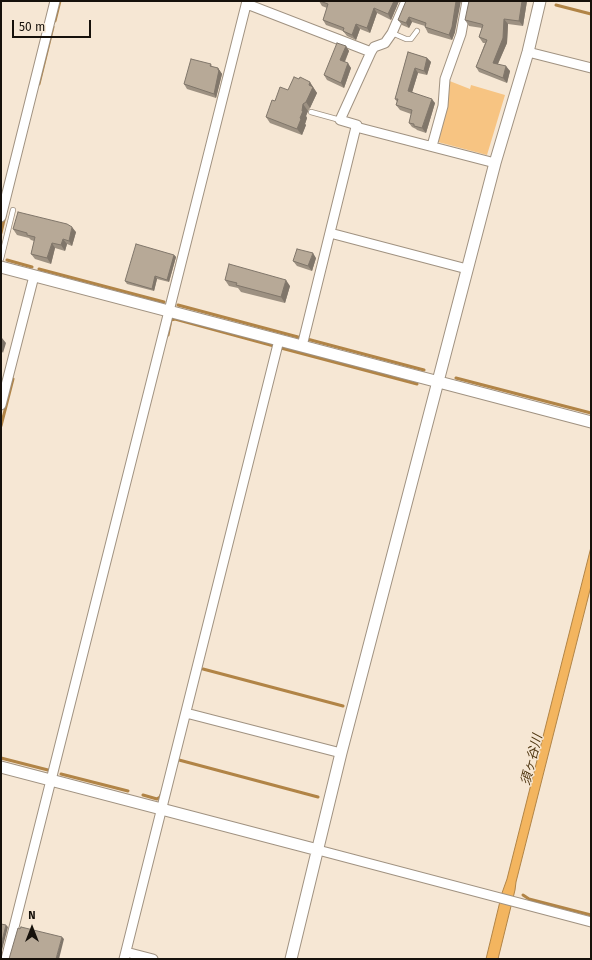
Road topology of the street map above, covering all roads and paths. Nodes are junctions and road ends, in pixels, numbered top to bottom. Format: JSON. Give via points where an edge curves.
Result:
{"nodes":[{"id":1,"x":56,"y":1,"type":"edge"},
{"id":2,"x":406,"y":1,"type":"edge"},
{"id":3,"x":467,"y":1,"type":"edge"},
{"id":4,"x":540,"y":1,"type":"edge"},
{"id":5,"x":247,"y":2,"type":"edge"},
{"id":6,"x":417,"y":31,"type":"dead end"},
{"id":7,"x":392,"y":33,"type":"junction"},
{"id":8,"x":371,"y":52,"type":"junction"},
{"id":9,"x":528,"y":52,"type":"junction"},
{"id":10,"x":591,"y":68,"type":"edge"},
{"id":11,"x":311,"y":112,"type":"dead end"},
{"id":12,"x":340,"y":120,"type":"junction"},
{"id":13,"x":356,"y":127,"type":"junction"},
{"id":14,"x":432,"y":146,"type":"junction"},
{"id":15,"x":495,"y":163,"type":"junction"},
{"id":16,"x":14,"y":210,"type":"dead end"},
{"id":17,"x":1,"y":217,"type":"edge"},
{"id":18,"x":330,"y":233,"type":"junction"},
{"id":19,"x":1,"y":259,"type":"edge"},
{"id":20,"x":1,"y":268,"type":"edge"},
{"id":21,"x":467,"y":268,"type":"junction"},
{"id":22,"x":34,"y":276,"type":"junction"},
{"id":23,"x":169,"y":312,"type":"junction"},
{"id":24,"x":279,"y":340,"type":"junction"},
{"id":25,"x":302,"y":346,"type":"junction"},
{"id":26,"x":438,"y":382,"type":"junction"},
{"id":27,"x":1,"y":405,"type":"edge"},
{"id":28,"x":591,"y":422,"type":"edge"},
{"id":29,"x":186,"y":713,"type":"junction"},
{"id":30,"x":341,"y":753,"type":"junction"},
{"id":31,"x":1,"y":767,"type":"edge"},
{"id":32,"x":52,"y":780,"type":"junction"},
{"id":33,"x":162,"y":809,"type":"junction"},
{"id":34,"x":318,"y":850,"type":"junction"},
{"id":35,"x":591,"y":922,"type":"edge"},
{"id":36,"x":125,"y":955,"type":"edge"},
{"id":37,"x":6,"y":959,"type":"edge"},
{"id":38,"x":153,"y":959,"type":"edge"},
{"id":39,"x":290,"y":959,"type":"edge"}],
"edges":[{"from":1,"to":17,"type":"street"},
{"from":2,"to":7,"type":"street"},
{"from":3,"to":14,"type":"street","via":[[461,34],[445,79],[444,106]]},
{"from":4,"to":9,"type":"street"},
{"from":5,"to":8,"type":"street"},
{"from":5,"to":23,"type":"street"},
{"from":6,"to":7,"type":"lane","via":[[411,39]]},
{"from":7,"to":8,"type":"street","via":[[385,43],[374,46]]},
{"from":8,"to":12,"type":"street"},
{"from":9,"to":10,"type":"street"},
{"from":9,"to":15,"type":"street"},
{"from":11,"to":12,"type":"lane"},
{"from":12,"to":13,"type":"street","via":[[357,125]]},
{"from":13,"to":14,"type":"street"},
{"from":13,"to":18,"type":"street"},
{"from":14,"to":15,"type":"street"},
{"from":15,"to":21,"type":"street"},
{"from":16,"to":19,"type":"lane"},
{"from":18,"to":21,"type":"street"},
{"from":18,"to":25,"type":"street"},
{"from":20,"to":22,"type":"street"},
{"from":21,"to":26,"type":"street"},
{"from":22,"to":23,"type":"street"},
{"from":22,"to":27,"type":"street"},
{"from":23,"to":24,"type":"street"},
{"from":23,"to":32,"type":"street"},
{"from":24,"to":25,"type":"street"},
{"from":24,"to":29,"type":"street"},
{"from":25,"to":26,"type":"street"},
{"from":26,"to":28,"type":"street"},
{"from":26,"to":30,"type":"street"},
{"from":29,"to":30,"type":"street"},
{"from":29,"to":33,"type":"street"},
{"from":30,"to":34,"type":"street"},
{"from":31,"to":32,"type":"street"},
{"from":32,"to":33,"type":"street"},
{"from":32,"to":37,"type":"street"},
{"from":33,"to":34,"type":"street"},
{"from":33,"to":36,"type":"street"},
{"from":34,"to":35,"type":"street"},
{"from":34,"to":39,"type":"street"},
{"from":36,"to":38,"type":"street"}]}
